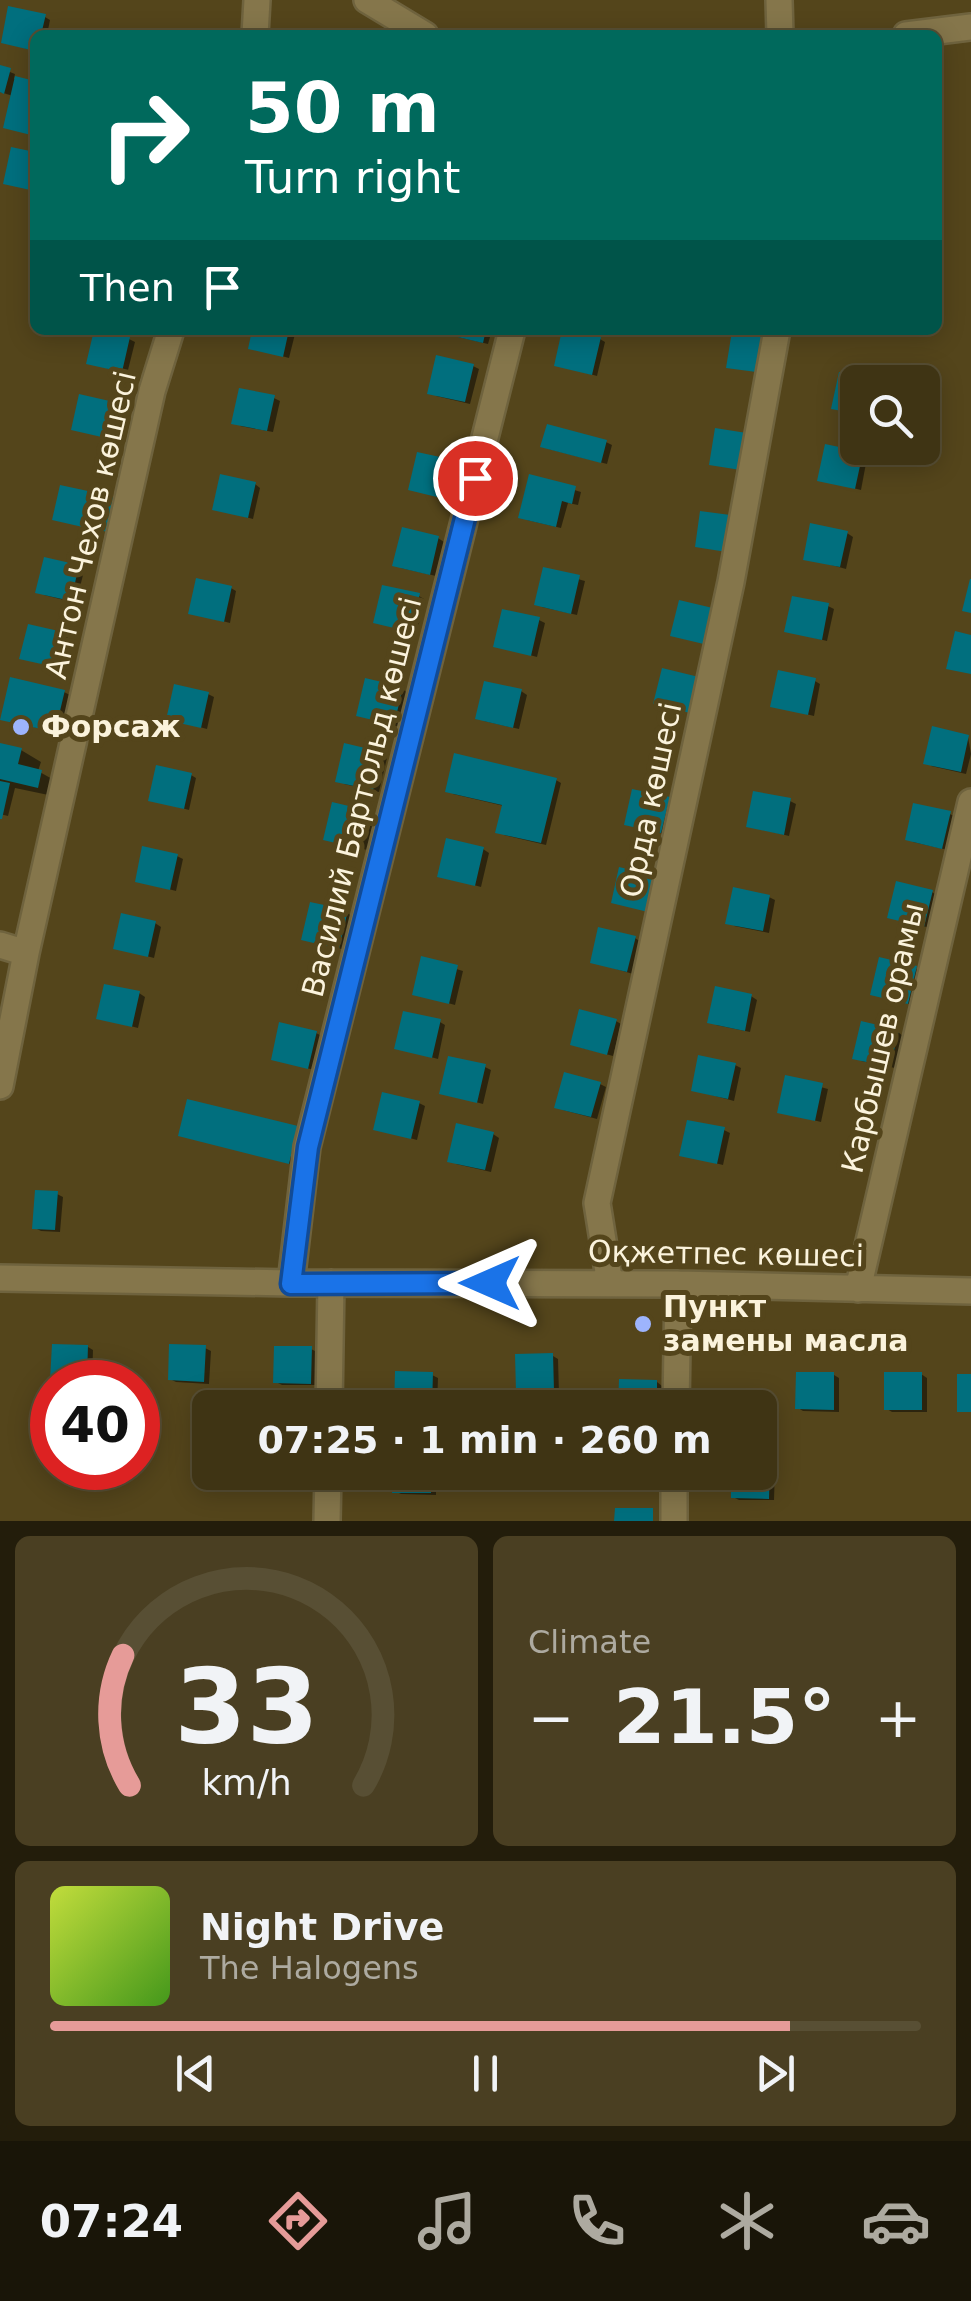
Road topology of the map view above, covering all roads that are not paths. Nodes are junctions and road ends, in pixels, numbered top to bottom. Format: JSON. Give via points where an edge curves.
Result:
{"nodes":[{"id":1,"x":258,"y":0,"type":"edge"},
{"id":2,"x":367,"y":0,"type":"edge"},
{"id":3,"x":780,"y":0,"type":"edge"},
{"id":4,"x":971,"y":27,"type":"edge"},
{"id":5,"x":255,"y":30,"type":"edge"},
{"id":6,"x":417,"y":30,"type":"edge"},
{"id":7,"x":780,"y":30,"type":"edge"},
{"id":8,"x":942,"y":31,"type":"edge"},
{"id":9,"x":169,"y":335,"type":"edge"},
{"id":10,"x":511,"y":335,"type":"edge"},
{"id":11,"x":776,"y":335,"type":"edge"},
{"id":12,"x":971,"y":802,"type":"edge"},
{"id":13,"x":0,"y":945,"type":"edge"},
{"id":14,"x":26,"y":953,"type":"junction"},
{"id":15,"x":0,"y":1086,"type":"edge"},
{"id":16,"x":0,"y":1278,"type":"edge"},
{"id":17,"x":331,"y":1283,"type":"junction"},
{"id":18,"x":291,"y":1284,"type":"junction"},
{"id":19,"x":610,"y":1284,"type":"junction"},
{"id":20,"x":678,"y":1284,"type":"junction"},
{"id":21,"x":858,"y":1289,"type":"junction"},
{"id":22,"x":971,"y":1291,"type":"edge"},
{"id":23,"x":329,"y":1390,"type":"edge"},
{"id":24,"x":676,"y":1390,"type":"edge"},
{"id":25,"x":328,"y":1490,"type":"edge"},
{"id":26,"x":674,"y":1490,"type":"edge"},
{"id":27,"x":327,"y":1521,"type":"edge"},
{"id":28,"x":674,"y":1521,"type":"edge"}],
"edges":[{"from":1,"to":5,"type":"street"},
{"from":2,"to":6,"type":"street"},
{"from":3,"to":7,"type":"street"},
{"from":4,"to":8,"type":"street"},
{"from":9,"to":14,"type":"street","name":"Антон Чехов көшесі"},
{"from":10,"to":18,"type":"street","name":"Василий Бартольд көшесі","via":[[308,1147]]},
{"from":11,"to":19,"type":"street","name":"Орда көшесі","via":[[732,582],[597,1202]]},
{"from":12,"to":21,"type":"street","name":"Карбышев орамы"},
{"from":13,"to":14,"type":"street"},
{"from":14,"to":15,"type":"street","name":"Антон Чехов көшесі"},
{"from":16,"to":18,"type":"street","name":"Оқжетпес көшесі"},
{"from":17,"to":18,"type":"street","name":"Оқжетпес көшесі"},
{"from":17,"to":19,"type":"street","name":"Оқжетпес көшесі"},
{"from":17,"to":23,"type":"street"},
{"from":19,"to":20,"type":"street","name":"Оқжетпес көшесі"},
{"from":20,"to":21,"type":"street","name":"Оқжетпес көшесі"},
{"from":20,"to":24,"type":"street"},
{"from":21,"to":22,"type":"street","name":"Оқжетпес көшесі"},
{"from":25,"to":27,"type":"street"},
{"from":26,"to":28,"type":"street"}]}
